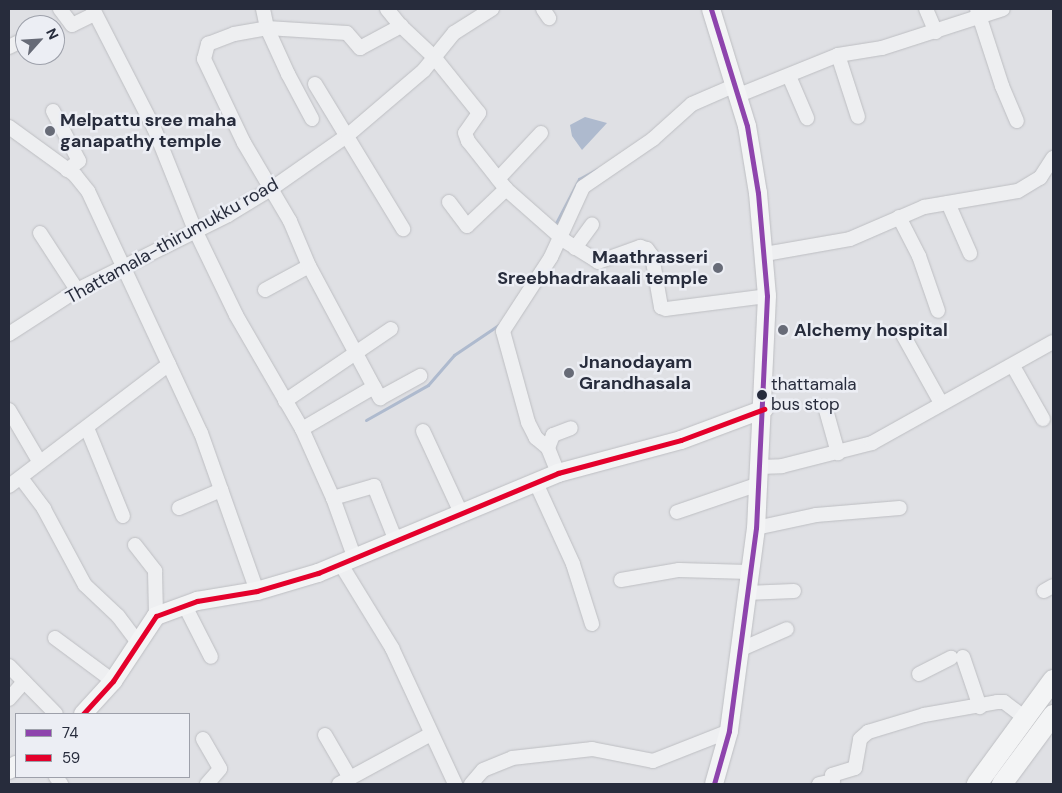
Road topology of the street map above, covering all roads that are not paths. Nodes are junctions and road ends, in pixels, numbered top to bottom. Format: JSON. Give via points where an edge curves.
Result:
{"nodes":[{"id":1,"x":60,"y":9,"type":"edge"},
{"id":2,"x":263,"y":9,"type":"edge"},
{"id":3,"x":387,"y":9,"type":"edge"},
{"id":4,"x":491,"y":9,"type":"edge"},
{"id":5,"x":711,"y":9,"type":"edge"},
{"id":6,"x":926,"y":9,"type":"edge"},
{"id":7,"x":1003,"y":9,"type":"edge"},
{"id":8,"x":94,"y":11,"type":"edge"},
{"id":9,"x":979,"y":13,"type":"edge"},
{"id":10,"x":400,"y":26,"type":"junction"},
{"id":11,"x":267,"y":28,"type":"junction"},
{"id":12,"x":936,"y":32,"type":"junction"},
{"id":13,"x":838,"y":55,"type":"junction"},
{"id":14,"x":434,"y":57,"type":"junction"},
{"id":15,"x":789,"y":76,"type":"junction"},
{"id":16,"x":315,"y":84,"type":"dead end"},
{"id":17,"x":738,"y":90,"type":"junction"},
{"id":18,"x":53,"y":111,"type":"dead end"},
{"id":19,"x":858,"y":117,"type":"dead end"},
{"id":20,"x":312,"y":118,"type":"dead end"},
{"id":21,"x":807,"y":118,"type":"dead end"},
{"id":22,"x":1017,"y":121,"type":"dead end"},
{"id":23,"x":9,"y":127,"type":"edge"},
{"id":24,"x":541,"y":133,"type":"dead end"},
{"id":25,"x":348,"y":136,"type":"junction"},
{"id":26,"x":1053,"y":158,"type":"edge"},
{"id":27,"x":67,"y":170,"type":"junction"},
{"id":28,"x":502,"y":184,"type":"junction"},
{"id":29,"x":271,"y":189,"type":"junction"},
{"id":30,"x":450,"y":202,"type":"dead end"},
{"id":31,"x":948,"y":203,"type":"junction"},
{"id":32,"x":900,"y":217,"type":"junction"},
{"id":33,"x":592,"y":225,"type":"dead end"},
{"id":34,"x":404,"y":229,"type":"dead end"},
{"id":35,"x":195,"y":230,"type":"junction"},
{"id":36,"x":40,"y":233,"type":"dead end"},
{"id":37,"x":560,"y":235,"type":"junction"},
{"id":38,"x":575,"y":248,"type":"junction"},
{"id":39,"x":970,"y":253,"type":"dead end"},
{"id":40,"x":765,"y":254,"type":"junction"},
{"id":41,"x":309,"y":266,"type":"junction"},
{"id":42,"x":122,"y":269,"type":"junction"},
{"id":43,"x":77,"y":290,"type":"junction"},
{"id":44,"x":265,"y":290,"type":"dead end"},
{"id":45,"x":767,"y":296,"type":"junction"},
{"id":46,"x":938,"y":311,"type":"dead end"},
{"id":47,"x":391,"y":330,"type":"dead end"},
{"id":48,"x":902,"y":333,"type":"dead end"},
{"id":49,"x":9,"y":334,"type":"edge"},
{"id":50,"x":1053,"y":342,"type":"edge"},
{"id":51,"x":356,"y":355,"type":"junction"},
{"id":52,"x":169,"y":364,"type":"junction"},
{"id":53,"x":1013,"y":366,"type":"junction"},
{"id":54,"x":420,"y":376,"type":"dead end"},
{"id":55,"x":374,"y":387,"type":"junction"},
{"id":56,"x":285,"y":401,"type":"junction"},
{"id":57,"x":942,"y":403,"type":"junction"},
{"id":58,"x":764,"y":409,"type":"junction"},
{"id":59,"x":9,"y":410,"type":"edge"},
{"id":60,"x":826,"y":410,"type":"dead end"},
{"id":61,"x":1043,"y":419,"type":"dead end"},
{"id":62,"x":87,"y":428,"type":"junction"},
{"id":63,"x":571,"y":428,"type":"dead end"},
{"id":64,"x":302,"y":430,"type":"junction"},
{"id":65,"x":423,"y":431,"type":"dead end"},
{"id":66,"x":548,"y":448,"type":"junction"},
{"id":67,"x":838,"y":453,"type":"junction"},
{"id":68,"x":39,"y":461,"type":"junction"},
{"id":69,"x":558,"y":473,"type":"junction"},
{"id":70,"x":759,"y":476,"type":"junction"},
{"id":71,"x":21,"y":478,"type":"junction"},
{"id":72,"x":536,"y":483,"type":"junction"},
{"id":73,"x":9,"y":486,"type":"edge"},
{"id":74,"x":221,"y":490,"type":"junction"},
{"id":75,"x":333,"y":498,"type":"junction"},
{"id":76,"x":179,"y":508,"type":"dead end"},
{"id":77,"x":900,"y":508,"type":"dead end"},
{"id":78,"x":677,"y":512,"type":"dead end"},
{"id":79,"x":461,"y":513,"type":"junction"},
{"id":80,"x":123,"y":516,"type":"dead end"},
{"id":81,"x":756,"y":528,"type":"junction"},
{"id":82,"x":396,"y":541,"type":"junction"},
{"id":83,"x":135,"y":545,"type":"dead end"},
{"id":84,"x":348,"y":561,"type":"junction"},
{"id":85,"x":749,"y":572,"type":"junction"},
{"id":86,"x":621,"y":580,"type":"dead end"},
{"id":87,"x":257,"y":591,"type":"junction"},
{"id":88,"x":794,"y":591,"type":"dead end"},
{"id":89,"x":746,"y":593,"type":"junction"},
{"id":90,"x":185,"y":606,"type":"junction"},
{"id":91,"x":156,"y":616,"type":"junction"},
{"id":92,"x":592,"y":624,"type":"dead end"},
{"id":93,"x":787,"y":629,"type":"dead end"},
{"id":94,"x":54,"y":638,"type":"dead end"},
{"id":95,"x":137,"y":641,"type":"junction"},
{"id":96,"x":739,"y":650,"type":"junction"},
{"id":97,"x":211,"y":657,"type":"dead end"},
{"id":98,"x":9,"y":666,"type":"edge"},
{"id":99,"x":919,"y":674,"type":"dead end"},
{"id":100,"x":1053,"y":680,"type":"edge"},
{"id":101,"x":113,"y":681,"type":"junction"},
{"id":102,"x":24,"y":682,"type":"junction"},
{"id":103,"x":9,"y":699,"type":"edge"},
{"id":104,"x":980,"y":706,"type":"junction"},
{"id":105,"x":55,"y":713,"type":"edge"},
{"id":106,"x":84,"y":713,"type":"edge"},
{"id":107,"x":1053,"y":715,"type":"edge"},
{"id":108,"x":1025,"y":718,"type":"junction"},
{"id":109,"x":729,"y":731,"type":"junction"},
{"id":110,"x":431,"y":734,"type":"junction"},
{"id":111,"x":326,"y":735,"type":"dead end"},
{"id":112,"x":203,"y":739,"type":"dead end"},
{"id":113,"x":344,"y":781,"type":"edge"},
{"id":114,"x":207,"y":784,"type":"edge"},
{"id":115,"x":455,"y":784,"type":"edge"},
{"id":116,"x":471,"y":784,"type":"edge"},
{"id":117,"x":714,"y":784,"type":"edge"},
{"id":118,"x":818,"y":784,"type":"edge"},
{"id":119,"x":977,"y":784,"type":"edge"},
{"id":120,"x":1002,"y":784,"type":"edge"}],
"edges":[{"from":1,"to":8,"type":"street","via":[[72,25]]},
{"from":2,"to":11,"type":"street"},
{"from":3,"to":10,"type":"street"},
{"from":4,"to":14,"type":"street","name":"Thattamala-thirumukku road","via":[[454,33]]},
{"from":5,"to":17,"type":"main road"},
{"from":6,"to":12,"type":"street"},
{"from":7,"to":9,"type":"street"},
{"from":8,"to":35,"type":"street","via":[[154,128]]},
{"from":9,"to":12,"type":"street"},
{"from":9,"to":22,"type":"street","via":[[1002,86]]},
{"from":10,"to":11,"type":"street","via":[[360,48],[347,33]]},
{"from":10,"to":14,"type":"street"},
{"from":11,"to":20,"type":"street"},
{"from":11,"to":29,"type":"street","via":[[234,34],[208,44],[204,59],[244,143]]},
{"from":12,"to":13,"type":"street","via":[[882,48]]},
{"from":13,"to":15,"type":"street"},
{"from":13,"to":19,"type":"street"},
{"from":14,"to":25,"type":"street","name":"Thattamala-thirumukku road","via":[[424,70]]},
{"from":14,"to":28,"type":"street","via":[[479,114],[465,133]]},
{"from":15,"to":17,"type":"street"},
{"from":15,"to":21,"type":"street"},
{"from":16,"to":25,"type":"street"},
{"from":17,"to":37,"type":"street","via":[[692,104],[653,139],[583,187]]},
{"from":17,"to":40,"type":"main road","via":[[758,193]]},
{"from":18,"to":27,"type":"street","via":[[79,161]]},
{"from":23,"to":27,"type":"street"},
{"from":24,"to":28,"type":"street"},
{"from":25,"to":29,"type":"street","name":"Thattamala-thirumukku road"},
{"from":25,"to":34,"type":"street"},
{"from":26,"to":31,"type":"street","via":[[1040,178],[1018,191]]},
{"from":27,"to":42,"type":"street","via":[[88,191]]},
{"from":28,"to":30,"type":"street","via":[[466,226]]},
{"from":28,"to":37,"type":"street"},
{"from":29,"to":35,"type":"street","name":"Thattamala-thirumukku road"},
{"from":29,"to":41,"type":"street","via":[[290,221]]},
{"from":31,"to":32,"type":"street","via":[[924,207]]},
{"from":31,"to":39,"type":"street"},
{"from":32,"to":40,"type":"street","via":[[850,239]]},
{"from":32,"to":46,"type":"street","via":[[919,256]]},
{"from":33,"to":38,"type":"street"},
{"from":35,"to":42,"type":"street","name":"Thattamala-thirumukku road"},
{"from":35,"to":56,"type":"street","via":[[236,315]]},
{"from":36,"to":43,"type":"street"},
{"from":37,"to":38,"type":"street"},
{"from":37,"to":66,"type":"street","via":[[551,257],[503,332],[528,422],[536,438]]},
{"from":38,"to":45,"type":"street","via":[[598,262],[640,248],[647,249],[652,256],[661,307],[666,310]]},
{"from":40,"to":45,"type":"main road"},
{"from":41,"to":44,"type":"street"},
{"from":41,"to":51,"type":"street"},
{"from":42,"to":43,"type":"street","name":"Thattamala-thirumukku road"},
{"from":42,"to":52,"type":"street"},
{"from":43,"to":49,"type":"street","name":"Thattamala-thirumukku road"},
{"from":45,"to":58,"type":"main road"},
{"from":47,"to":51,"type":"street"},
{"from":48,"to":57,"type":"street"},
{"from":50,"to":53,"type":"street"},
{"from":51,"to":55,"type":"street"},
{"from":51,"to":56,"type":"street"},
{"from":52,"to":62,"type":"street"},
{"from":52,"to":74,"type":"street","via":[[201,433]]},
{"from":53,"to":57,"type":"street"},
{"from":53,"to":61,"type":"street"},
{"from":54,"to":55,"type":"street","via":[[380,398]]},
{"from":55,"to":64,"type":"street"},
{"from":56,"to":64,"type":"street"},
{"from":57,"to":67,"type":"street","via":[[872,443]]},
{"from":58,"to":69,"type":"main road","via":[[681,440]]},
{"from":58,"to":70,"type":"main road"},
{"from":59,"to":68,"type":"street"},
{"from":60,"to":67,"type":"street"},
{"from":62,"to":68,"type":"street"},
{"from":62,"to":80,"type":"street"},
{"from":63,"to":66,"type":"street","via":[[553,436]]},
{"from":64,"to":75,"type":"street"},
{"from":65,"to":79,"type":"street"},
{"from":66,"to":69,"type":"street"},
{"from":67,"to":70,"type":"street","via":[[782,466]]},
{"from":68,"to":71,"type":"street"},
{"from":69,"to":72,"type":"main road"},
{"from":70,"to":78,"type":"street"},
{"from":70,"to":81,"type":"main road"},
{"from":71,"to":73,"type":"street"},
{"from":71,"to":95,"type":"street","via":[[44,509],[85,585],[118,616]]},
{"from":72,"to":79,"type":"main road"},
{"from":72,"to":92,"type":"street","via":[[573,564]]},
{"from":74,"to":76,"type":"street"},
{"from":74,"to":87,"type":"street"},
{"from":75,"to":82,"type":"street","via":[[374,486]]},
{"from":75,"to":84,"type":"street"},
{"from":77,"to":81,"type":"street","via":[[816,515]]},
{"from":79,"to":82,"type":"main road"},
{"from":81,"to":85,"type":"main road"},
{"from":82,"to":84,"type":"main road"},
{"from":83,"to":91,"type":"street","via":[[155,571]]},
{"from":84,"to":87,"type":"main road","via":[[318,574]]},
{"from":84,"to":110,"type":"street"},
{"from":85,"to":86,"type":"street","via":[[679,570]]},
{"from":85,"to":89,"type":"main road"},
{"from":87,"to":90,"type":"main road"},
{"from":88,"to":89,"type":"street"},
{"from":89,"to":96,"type":"main road"},
{"from":90,"to":91,"type":"main road"},
{"from":90,"to":97,"type":"street"},
{"from":91,"to":95,"type":"main road"},
{"from":93,"to":96,"type":"street"},
{"from":94,"to":101,"type":"street"},
{"from":95,"to":101,"type":"main road"},
{"from":96,"to":109,"type":"main road"},
{"from":98,"to":102,"type":"street"},
{"from":99,"to":104,"type":"street","via":[[957,658]]},
{"from":100,"to":108,"type":"highway"},
{"from":101,"to":106,"type":"main road"},
{"from":102,"to":103,"type":"street"},
{"from":102,"to":105,"type":"street"},
{"from":104,"to":108,"type":"street","via":[[1004,702]]},
{"from":104,"to":118,"type":"street","via":[[924,715],[863,734],[855,768],[832,775],[833,781]]},
{"from":107,"to":120,"type":"highway"},
{"from":108,"to":119,"type":"highway"},
{"from":109,"to":116,"type":"street","via":[[653,761],[592,749],[512,758],[483,770]]},
{"from":109,"to":117,"type":"main road"},
{"from":110,"to":113,"type":"street"},
{"from":110,"to":115,"type":"street"},
{"from":111,"to":113,"type":"street"},
{"from":112,"to":114,"type":"street","via":[[220,769]]}]}
